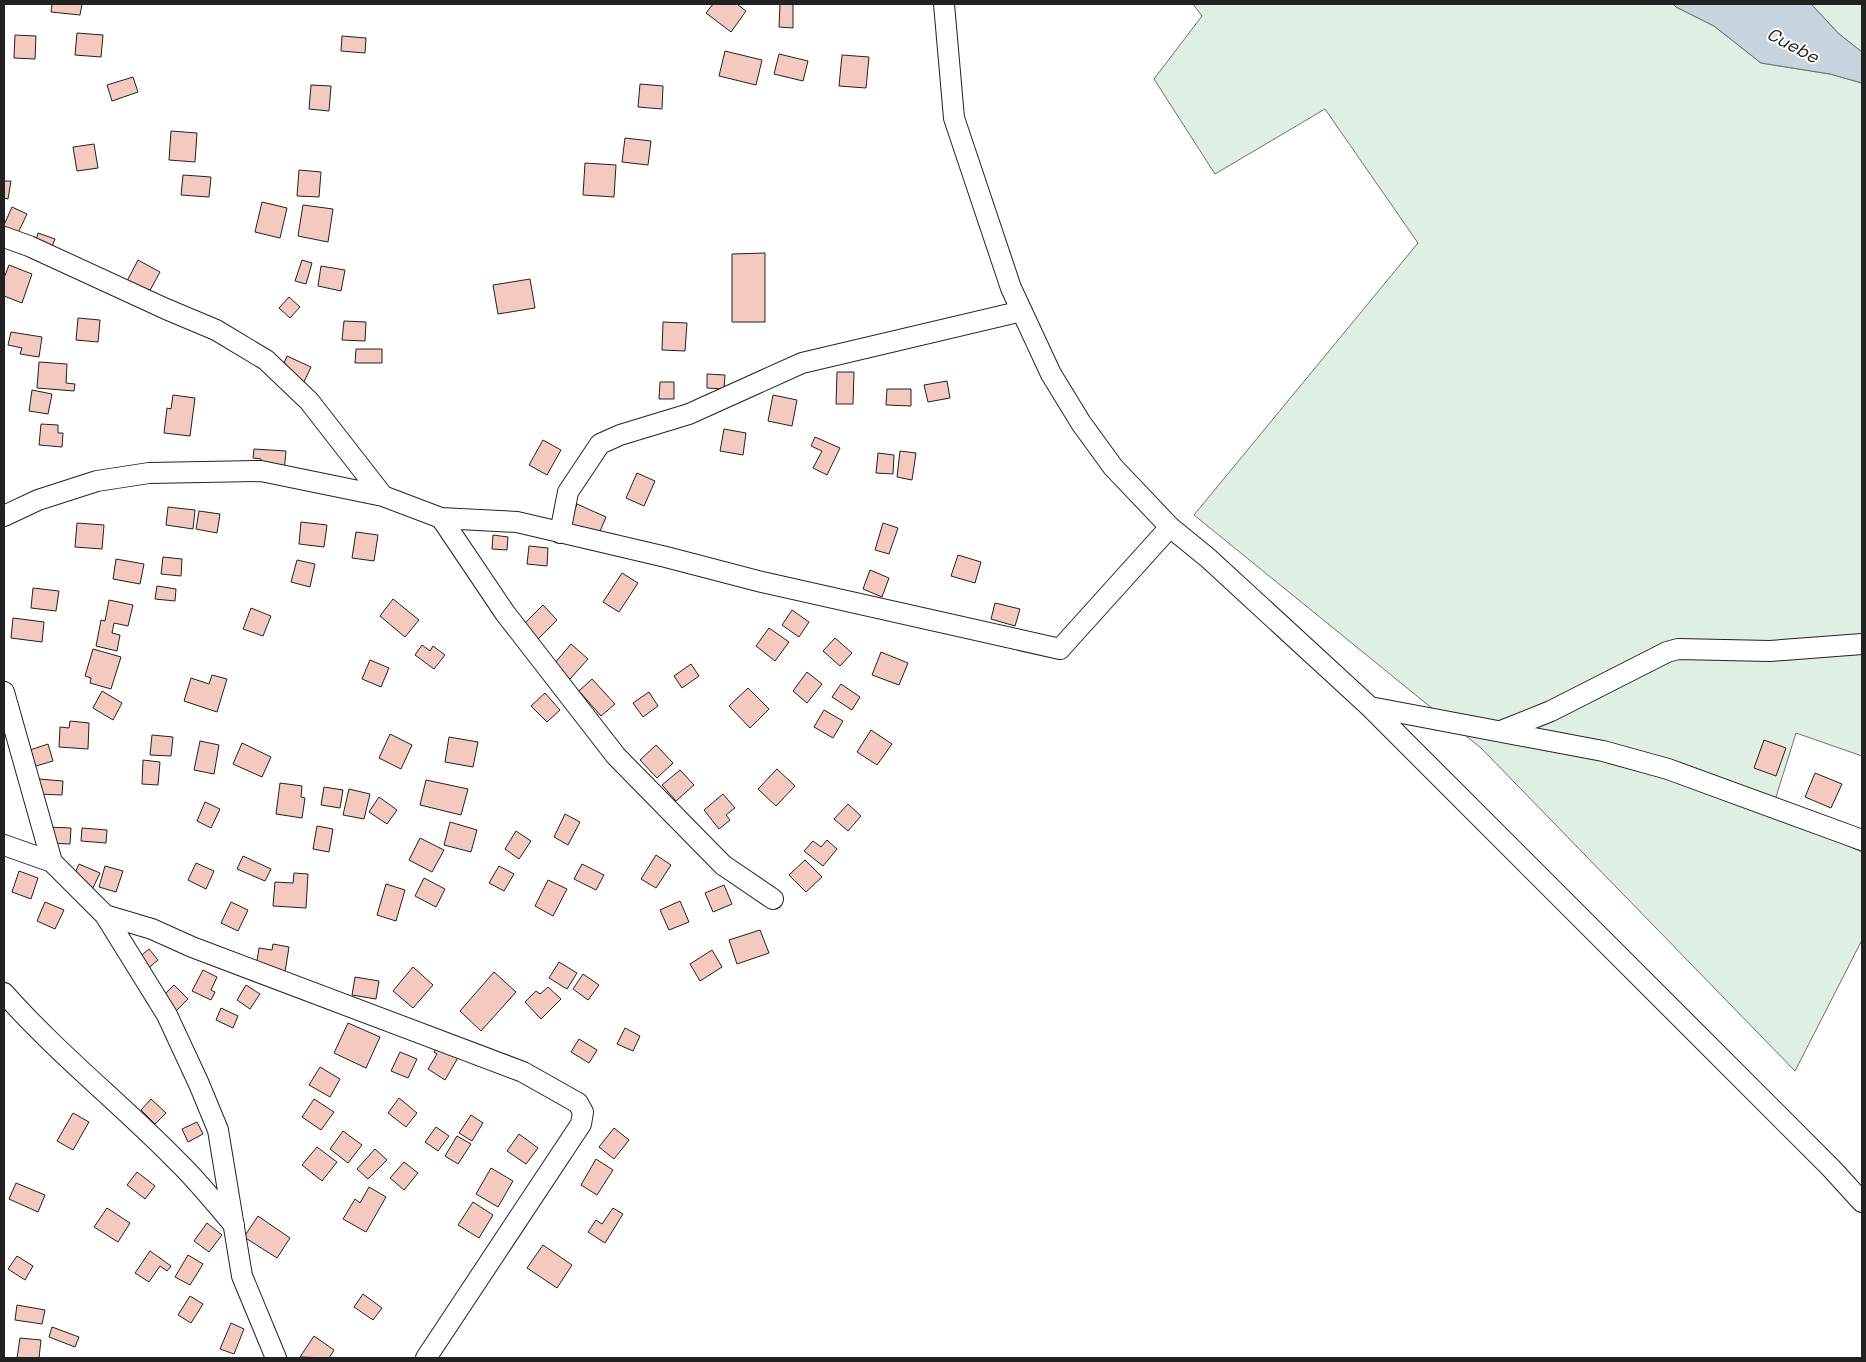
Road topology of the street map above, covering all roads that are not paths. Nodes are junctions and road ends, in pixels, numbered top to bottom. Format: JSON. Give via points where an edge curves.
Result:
{"nodes":[{"id":1,"x":944,"y":4,"type":"edge"},
{"id":2,"x":4,"y":238,"type":"edge"},
{"id":3,"x":1022,"y":311,"type":"junction"},
{"id":4,"x":383,"y":496,"type":"junction"},
{"id":5,"x":4,"y":516,"type":"edge"},
{"id":6,"x":441,"y":518,"type":"junction"},
{"id":7,"x":1170,"y":527,"type":"junction"},
{"id":8,"x":560,"y":533,"type":"junction"},
{"id":9,"x":1862,"y":644,"type":"edge"},
{"id":10,"x":4,"y":692,"type":"edge"},
{"id":11,"x":1370,"y":707,"type":"junction"},
{"id":12,"x":1501,"y":731,"type":"junction"},
{"id":13,"x":1862,"y":840,"type":"edge"},
{"id":14,"x":4,"y":845,"type":"edge"},
{"id":15,"x":52,"y":862,"type":"junction"},
{"id":16,"x":774,"y":899,"type":"dead end"},
{"id":17,"x":105,"y":915,"type":"junction"},
{"id":18,"x":4,"y":993,"type":"edge"},
{"id":19,"x":1862,"y":1202,"type":"edge"},
{"id":20,"x":234,"y":1225,"type":"junction"},
{"id":21,"x":276,"y":1358,"type":"edge"},
{"id":22,"x":426,"y":1358,"type":"edge"}],
"edges":[{"from":1,"to":3,"type":"street","via":[[954,118],[1011,288]]},
{"from":2,"to":4,"type":"street","via":[[29,246],[216,330],[266,360],[310,401]]},
{"from":3,"to":7,"type":"street","via":[[1051,374],[1081,423],[1112,467]]},
{"from":3,"to":8,"type":"street","via":[[802,363],[690,414],[600,444],[568,492]]},
{"from":4,"to":5,"type":"street","via":[[261,471],[149,473],[97,481],[38,500]]},
{"from":4,"to":6,"type":"street"},
{"from":6,"to":8,"type":"street","via":[[517,522]]},
{"from":6,"to":16,"type":"street","via":[[505,613],[616,756],[723,865]]},
{"from":7,"to":8,"type":"street","via":[[1060,649]]},
{"from":7,"to":11,"type":"street"},
{"from":9,"to":12,"type":"street","via":[[1770,651],[1672,650],[1551,711]]},
{"from":10,"to":15,"type":"street"},
{"from":11,"to":12,"type":"street"},
{"from":11,"to":19,"type":"street"},
{"from":12,"to":13,"type":"street","via":[[1603,751],[1668,769]]},
{"from":14,"to":15,"type":"street"},
{"from":15,"to":17,"type":"street"},
{"from":17,"to":20,"type":"street","via":[[167,1015],[199,1084],[218,1130]]},
{"from":17,"to":22,"type":"street","via":[[152,929],[523,1072],[578,1103],[583,1112],[581,1124]]},
{"from":18,"to":20,"type":"street","via":[[78,1069],[177,1160]]},
{"from":20,"to":21,"type":"street","via":[[242,1276]]}]}
